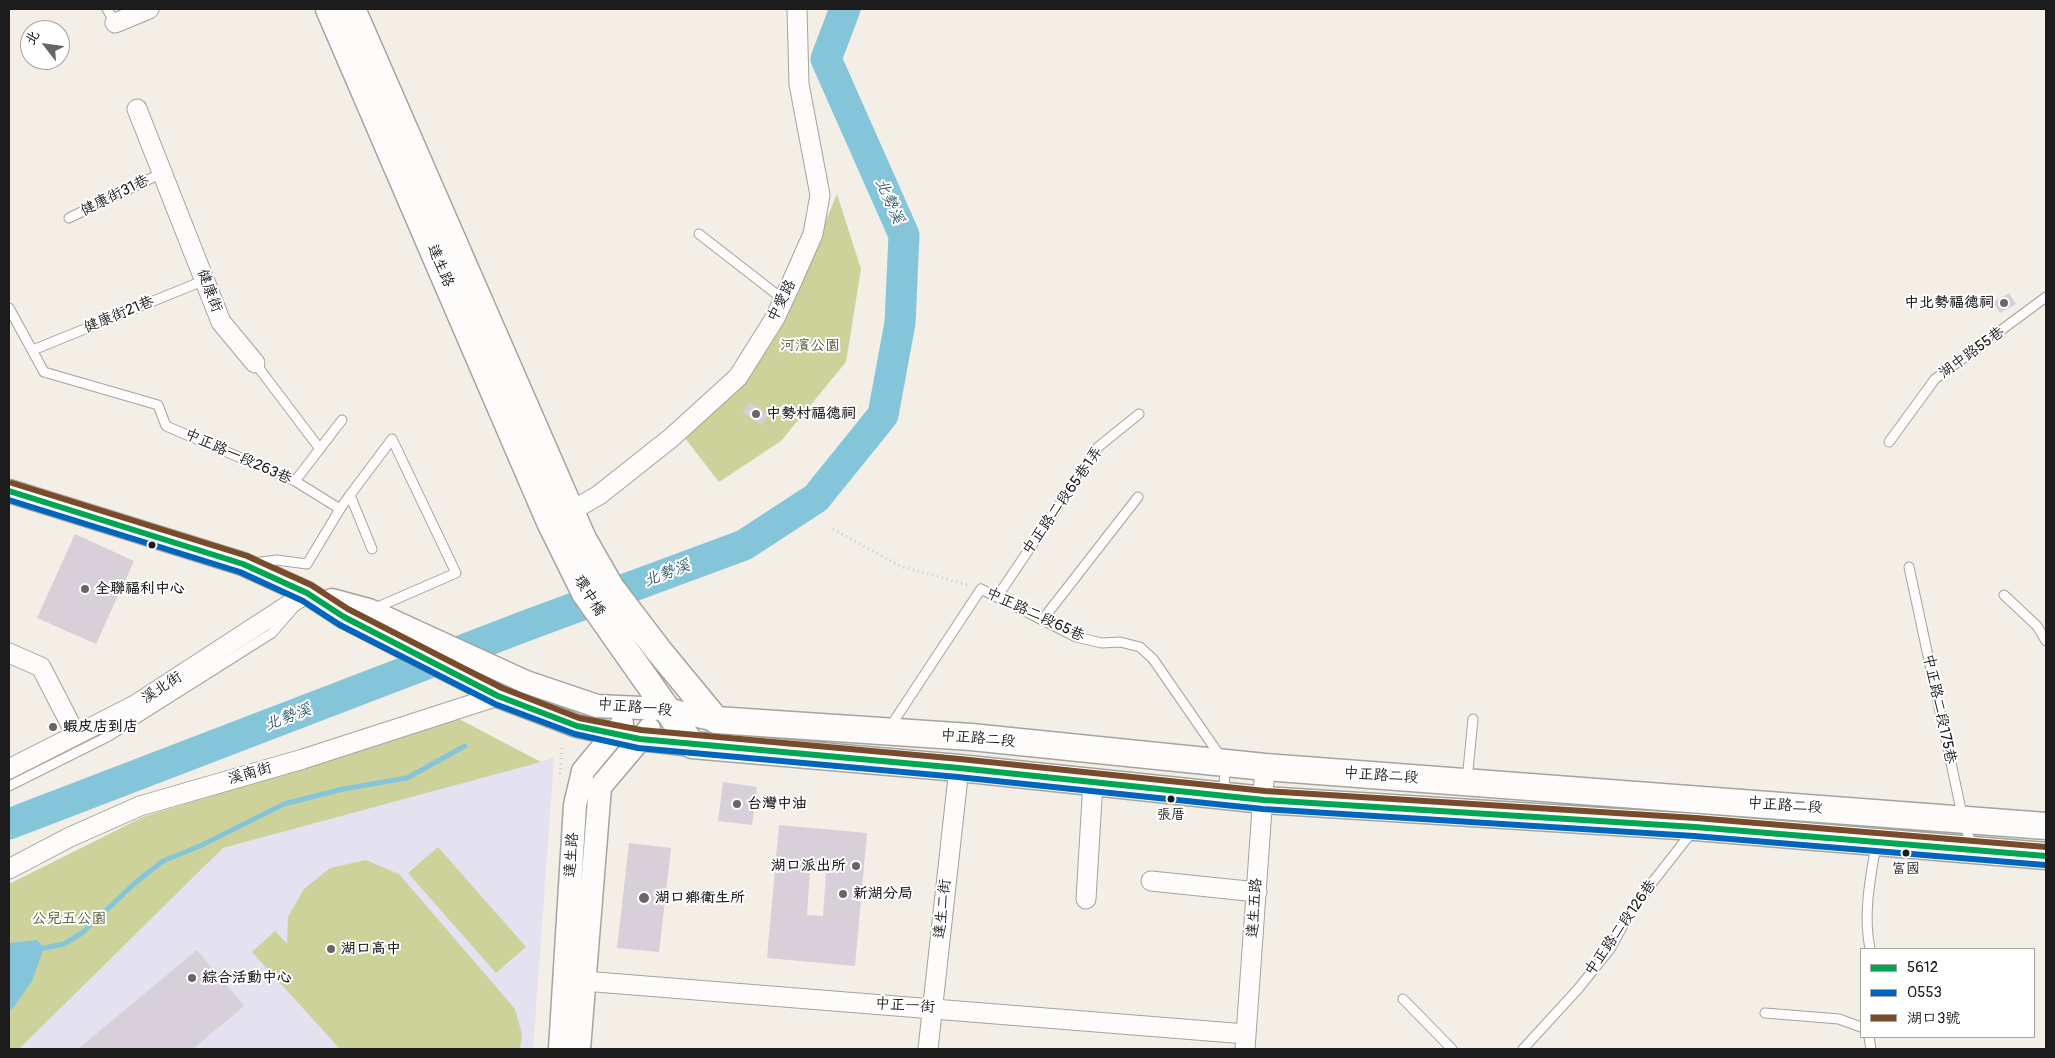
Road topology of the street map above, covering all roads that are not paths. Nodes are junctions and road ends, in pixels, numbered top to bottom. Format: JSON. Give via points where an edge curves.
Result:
{"nodes":[{"id":1,"x":148,"y":9,"type":"edge"},
{"id":2,"x":329,"y":9,"type":"edge"},
{"id":3,"x":352,"y":9,"type":"edge"},
{"id":4,"x":797,"y":9,"type":"edge"},
{"id":5,"x":111,"y":16,"type":"edge"},
{"id":6,"x":137,"y":110,"type":"dead end"},
{"id":7,"x":162,"y":173,"type":"junction"},
{"id":8,"x":427,"y":208,"type":"junction"},
{"id":9,"x":69,"y":218,"type":"dead end"},
{"id":10,"x":698,"y":234,"type":"dead end"},
{"id":11,"x":205,"y":280,"type":"junction"},
{"id":12,"x":2046,"y":297,"type":"edge"},
{"id":13,"x":784,"y":300,"type":"junction"},
{"id":14,"x":10,"y":312,"type":"edge"},
{"id":15,"x":33,"y":350,"type":"junction"},
{"id":16,"x":255,"y":363,"type":"joint"},
{"id":17,"x":1139,"y":414,"type":"dead end"},
{"id":18,"x":342,"y":420,"type":"dead end"},
{"id":19,"x":1889,"y":442,"type":"dead end"},
{"id":20,"x":320,"y":449,"type":"junction"},
{"id":21,"x":295,"y":482,"type":"junction"},
{"id":22,"x":9,"y":491,"type":"edge"},
{"id":23,"x":350,"y":495,"type":"junction"},
{"id":24,"x":1138,"y":497,"type":"dead end"},
{"id":25,"x":340,"y":509,"type":"junction"},
{"id":26,"x":561,"y":517,"type":"junction"},
{"id":27,"x":372,"y":549,"type":"dead end"},
{"id":28,"x":243,"y":564,"type":"junction"},
{"id":29,"x":1909,"y":567,"type":"dead end"},
{"id":30,"x":307,"y":593,"type":"junction"},
{"id":31,"x":2004,"y":595,"type":"dead end"},
{"id":32,"x":998,"y":597,"type":"junction"},
{"id":33,"x":369,"y":610,"type":"junction"},
{"id":34,"x":1042,"y":619,"type":"junction"},
{"id":35,"x":2046,"y":641,"type":"edge"},
{"id":36,"x":9,"y":653,"type":"edge"},
{"id":37,"x":688,"y":683,"type":"junction"},
{"id":38,"x":652,"y":687,"type":"junction"},
{"id":39,"x":498,"y":696,"type":"junction"},
{"id":40,"x":636,"y":707,"type":"junction"},
{"id":41,"x":665,"y":709,"type":"junction"},
{"id":42,"x":1473,"y":719,"type":"dead end"},
{"id":43,"x":716,"y":720,"type":"junction"},
{"id":44,"x":888,"y":732,"type":"junction"},
{"id":45,"x":614,"y":733,"type":"junction"},
{"id":46,"x":76,"y":736,"type":"junction"},
{"id":47,"x":640,"y":739,"type":"junction"},
{"id":48,"x":692,"y":745,"type":"junction"},
{"id":49,"x":1225,"y":763,"type":"junction"},
{"id":50,"x":959,"y":768,"type":"junction"},
{"id":51,"x":1265,"y":768,"type":"junction"},
{"id":52,"x":9,"y":769,"type":"edge"},
{"id":53,"x":1093,"y":782,"type":"junction"},
{"id":54,"x":1467,"y":782,"type":"junction"},
{"id":55,"x":9,"y":786,"type":"edge"},
{"id":56,"x":1224,"y":796,"type":"junction"},
{"id":57,"x":1264,"y":800,"type":"junction"},
{"id":58,"x":1963,"y":819,"type":"junction"},
{"id":59,"x":2046,"y":826,"type":"edge"},
{"id":60,"x":1695,"y":827,"type":"junction"},
{"id":61,"x":1877,"y":842,"type":"junction"},
{"id":62,"x":1972,"y":850,"type":"junction"},
{"id":63,"x":2046,"y":856,"type":"edge"},
{"id":64,"x":9,"y":869,"type":"edge"},
{"id":65,"x":1151,"y":881,"type":"dead end"},
{"id":66,"x":1257,"y":892,"type":"junction"},
{"id":67,"x":1086,"y":899,"type":"dead end"},
{"id":68,"x":1870,"y":948,"type":"edge"},
{"id":69,"x":574,"y":980,"type":"junction"},
{"id":70,"x":1403,"y":999,"type":"dead end"},
{"id":71,"x":932,"y":1008,"type":"junction"},
{"id":72,"x":1765,"y":1013,"type":"dead end"},
{"id":73,"x":1860,"y":1027,"type":"edge"},
{"id":74,"x":1246,"y":1042,"type":"edge"},
{"id":75,"x":560,"y":1049,"type":"edge"},
{"id":76,"x":579,"y":1049,"type":"edge"},
{"id":77,"x":928,"y":1049,"type":"edge"},
{"id":78,"x":1452,"y":1049,"type":"edge"},
{"id":79,"x":1523,"y":1049,"type":"edge"}],
"edges":[{"from":1,"to":5,"type":"street"},
{"from":2,"to":8,"type":"main road","name":"達生路"},
{"from":3,"to":8,"type":"main road","name":"達生路"},
{"from":4,"to":13,"type":"street","name":"中愛路","via":[[799,84],[820,195],[812,234]]},
{"from":6,"to":7,"type":"street","name":"健康街"},
{"from":7,"to":9,"type":"lane","name":"健康街31巷"},
{"from":7,"to":11,"type":"street","name":"健康街"},
{"from":8,"to":26,"type":"main road","name":"達生路"},
{"from":10,"to":13,"type":"lane"},
{"from":11,"to":15,"type":"lane","name":"健康街21巷"},
{"from":11,"to":16,"type":"street","name":"健康街","via":[[221,322]]},
{"from":12,"to":19,"type":"lane","name":"湖中路55巷","via":[[1935,379]]},
{"from":13,"to":26,"type":"street","name":"中愛路","via":[[738,377],[671,438],[599,495]]},
{"from":14,"to":15,"type":"lane"},
{"from":15,"to":21,"type":"lane","name":"中正路一段263巷","via":[[44,372],[158,405],[166,426]]},
{"from":16,"to":20,"type":"lane","name":"健康街"},
{"from":17,"to":32,"type":"lane","name":"中正路二段65巷1弄","via":[[1098,447]]},
{"from":18,"to":20,"type":"lane"},
{"from":20,"to":21,"type":"lane"},
{"from":21,"to":25,"type":"lane","name":"中正路一段263巷"},
{"from":22,"to":28,"type":"street"},
{"from":23,"to":25,"type":"lane"},
{"from":23,"to":27,"type":"lane"},
{"from":23,"to":33,"type":"lane","via":[[392,439],[456,573]]},
{"from":24,"to":34,"type":"lane"},
{"from":25,"to":28,"type":"lane","via":[[307,564],[277,560]]},
{"from":26,"to":37,"type":"main road","name":"環中橋","via":[[584,539],[611,588]]},
{"from":26,"to":38,"type":"main road","name":"環中橋","via":[[585,593]]},
{"from":28,"to":30,"type":"street"},
{"from":29,"to":58,"type":"lane","name":"中正路二段175巷"},
{"from":30,"to":33,"type":"street","name":"中正路一段"},
{"from":30,"to":39,"type":"street","name":"中正路一段","via":[[344,617]]},
{"from":30,"to":46,"type":"street","name":"溪北街","via":[[135,705]]},
{"from":30,"to":55,"type":"lane","via":[[272,633],[108,736]]},
{"from":31,"to":35,"type":"lane","via":[[2037,626]]},
{"from":32,"to":34,"type":"lane","name":"中正路二段65巷"},
{"from":32,"to":44,"type":"lane","name":"中正路二段65巷","via":[[981,589]]},
{"from":33,"to":40,"type":"street","name":"中正路一段","via":[[526,682],[597,706]]},
{"from":34,"to":49,"type":"lane","name":"中正路二段65巷","via":[[1076,637],[1140,646],[1153,659]]},
{"from":36,"to":46,"type":"street","via":[[41,666]]},
{"from":37,"to":41,"type":"street","name":"達生路"},
{"from":37,"to":43,"type":"main road"},
{"from":38,"to":40,"type":"street","name":"達生路"},
{"from":38,"to":41,"type":"main road"},
{"from":39,"to":45,"type":"street","name":"中正路一段","via":[[577,726]]},
{"from":39,"to":64,"type":"street","name":"溪南街","via":[[303,759],[140,806]]},
{"from":40,"to":41,"type":"street","name":"中正路一段"},
{"from":40,"to":45,"type":"street","name":"達生路"},
{"from":41,"to":43,"type":"street","name":"中正路一段"},
{"from":41,"to":47,"type":"street","name":"達生路"},
{"from":41,"to":48,"type":"main road"},
{"from":42,"to":54,"type":"lane"},
{"from":43,"to":44,"type":"main road","name":"中正路二段"},
{"from":44,"to":49,"type":"main road","name":"中正路二段","via":[[971,737]]},
{"from":45,"to":47,"type":"street","name":"中正路一段"},
{"from":45,"to":69,"type":"street","name":"達生路","via":[[583,771],[576,806]]},
{"from":46,"to":52,"type":"street","name":"溪北街"},
{"from":47,"to":48,"type":"street","name":"中正路一段"},
{"from":47,"to":69,"type":"street","name":"達生路","via":[[600,787]]},
{"from":48,"to":50,"type":"main road","name":"中正路二段"},
{"from":49,"to":51,"type":"main road","name":"中正路二段"},
{"from":49,"to":56,"type":"lane"},
{"from":50,"to":53,"type":"main road","name":"中正路二段"},
{"from":50,"to":71,"type":"street","name":"達生二街"},
{"from":51,"to":54,"type":"main road","name":"中正路二段"},
{"from":51,"to":57,"type":"street","name":"達生五路"},
{"from":53,"to":56,"type":"main road","name":"中正路二段"},
{"from":53,"to":67,"type":"street"},
{"from":54,"to":58,"type":"main road","name":"中正路二段"},
{"from":56,"to":57,"type":"main road","name":"中正路二段"},
{"from":57,"to":60,"type":"main road","name":"中正路二段"},
{"from":57,"to":66,"type":"street","name":"達生五路"},
{"from":58,"to":59,"type":"main road","name":"中正路二段"},
{"from":58,"to":62,"type":"lane","name":"中正路二段175巷"},
{"from":60,"to":61,"type":"main road","name":"中正路二段"},
{"from":60,"to":79,"type":"lane","name":"中正路二段126巷","via":[[1633,907],[1610,949]]},
{"from":61,"to":62,"type":"main road","name":"中正路二段"},
{"from":61,"to":68,"type":"lane","via":[[1868,892],[1866,932]]},
{"from":62,"to":63,"type":"main road","name":"中正路二段"},
{"from":65,"to":66,"type":"street"},
{"from":66,"to":74,"type":"street","name":"達生五路"},
{"from":69,"to":71,"type":"street","name":"中正一街"},
{"from":69,"to":75,"type":"street","name":"達生路"},
{"from":69,"to":76,"type":"street","name":"達生路"},
{"from":70,"to":78,"type":"lane"},
{"from":71,"to":74,"type":"street","name":"中正一街"},
{"from":71,"to":77,"type":"street","name":"達生二街"},
{"from":72,"to":73,"type":"lane","via":[[1839,1019]]}]}
